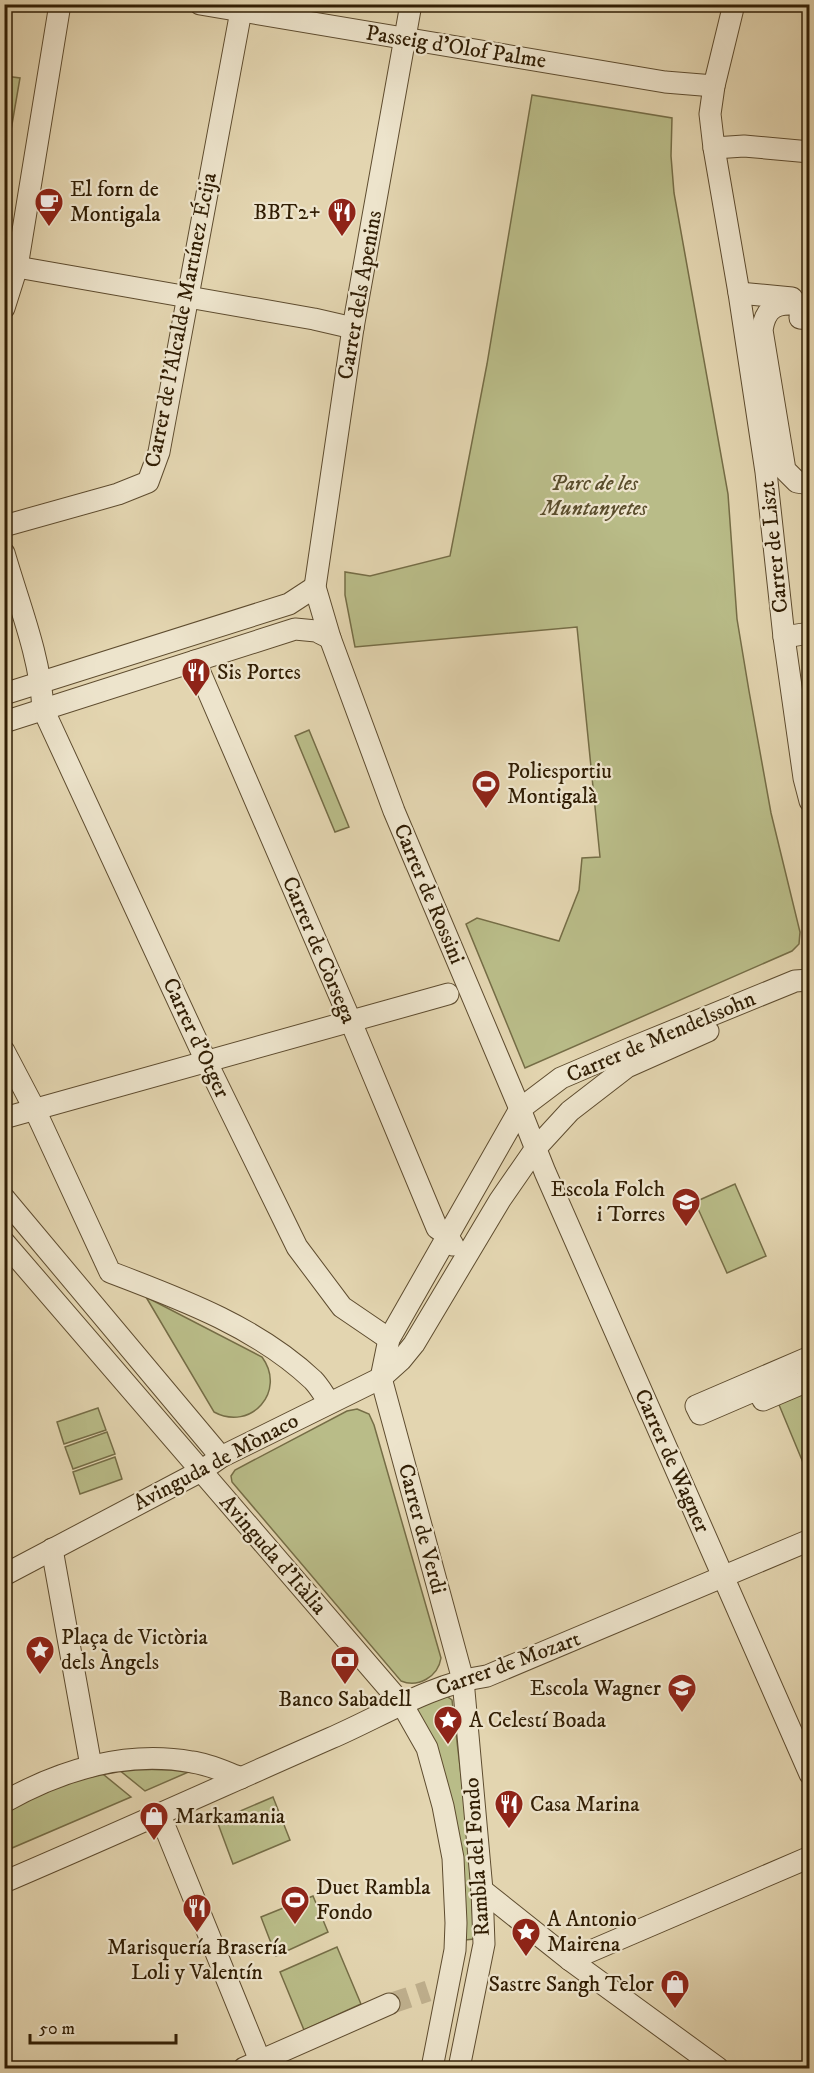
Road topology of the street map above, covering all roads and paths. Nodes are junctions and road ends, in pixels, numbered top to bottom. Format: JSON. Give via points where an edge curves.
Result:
{"nodes":[{"id":1,"x":60,"y":4,"type":"edge"},
{"id":2,"x":411,"y":4,"type":"edge"},
{"id":3,"x":734,"y":4,"type":"edge"},
{"id":4,"x":210,"y":5,"type":"edge"},
{"id":5,"x":264,"y":10,"type":"edge"},
{"id":6,"x":241,"y":11,"type":"junction"},
{"id":7,"x":405,"y":40,"type":"junction"},
{"id":8,"x":714,"y":86,"type":"junction"},
{"id":9,"x":714,"y":148,"type":"junction"},
{"id":10,"x":810,"y":152,"type":"edge"},
{"id":11,"x":17,"y":267,"type":"junction"},
{"id":12,"x":739,"y":293,"type":"junction"},
{"id":13,"x":187,"y":296,"type":"junction"},
{"id":14,"x":810,"y":300,"type":"edge"},
{"id":15,"x":4,"y":308,"type":"edge"},
{"id":16,"x":810,"y":319,"type":"edge"},
{"id":17,"x":354,"y":328,"type":"junction"},
{"id":18,"x":810,"y":484,"type":"edge"},
{"id":19,"x":810,"y":489,"type":"edge"},
{"id":20,"x":769,"y":495,"type":"junction"},
{"id":21,"x":4,"y":526,"type":"edge"},
{"id":22,"x":4,"y":553,"type":"edge"},
{"id":23,"x":315,"y":587,"type":"junction"},
{"id":24,"x":810,"y":633,"type":"edge"},
{"id":25,"x":784,"y":637,"type":"junction"},
{"id":26,"x":330,"y":638,"type":"junction"},
{"id":27,"x":195,"y":661,"type":"junction"},
{"id":28,"x":41,"y":682,"type":"junction"},
{"id":29,"x":4,"y":694,"type":"edge"},
{"id":30,"x":43,"y":709,"type":"junction"},
{"id":31,"x":4,"y":722,"type":"edge"},
{"id":32,"x":807,"y":778,"type":"edge"},
{"id":33,"x":810,"y":801,"type":"edge"},
{"id":34,"x":810,"y":981,"type":"edge"},
{"id":35,"x":448,"y":994,"type":"dead end"},
{"id":36,"x":351,"y":1022,"type":"junction"},
{"id":37,"x":4,"y":1051,"type":"edge"},
{"id":38,"x":206,"y":1061,"type":"junction"},
{"id":39,"x":520,"y":1108,"type":"junction"},
{"id":40,"x":35,"y":1110,"type":"junction"},
{"id":41,"x":4,"y":1118,"type":"edge"},
{"id":42,"x":536,"y":1148,"type":"junction"},
{"id":43,"x":4,"y":1198,"type":"edge"},
{"id":44,"x":447,"y":1235,"type":"junction"},
{"id":45,"x":4,"y":1242,"type":"edge"},
{"id":46,"x":433,"y":1310,"type":"junction"},
{"id":47,"x":389,"y":1339,"type":"junction"},
{"id":48,"x":810,"y":1357,"type":"edge"},
{"id":49,"x":381,"y":1378,"type":"junction"},
{"id":50,"x":810,"y":1380,"type":"edge"},
{"id":51,"x":329,"y":1402,"type":"junction"},
{"id":52,"x":221,"y":1457,"type":"junction"},
{"id":53,"x":201,"y":1472,"type":"junction"},
{"id":54,"x":810,"y":1540,"type":"edge"},
{"id":55,"x":52,"y":1549,"type":"junction"},
{"id":56,"x":4,"y":1575,"type":"edge"},
{"id":57,"x":723,"y":1577,"type":"junction"},
{"id":58,"x":463,"y":1680,"type":"junction"},
{"id":59,"x":402,"y":1704,"type":"junction"},
{"id":60,"x":91,"y":1766,"type":"junction"},
{"id":61,"x":810,"y":1774,"type":"edge"},
{"id":62,"x":241,"y":1778,"type":"junction"},
{"id":63,"x":4,"y":1802,"type":"edge"},
{"id":64,"x":160,"y":1815,"type":"junction"},
{"id":65,"x":810,"y":1857,"type":"edge"},
{"id":66,"x":4,"y":1882,"type":"edge"},
{"id":67,"x":482,"y":1890,"type":"junction"},
{"id":68,"x":570,"y":1960,"type":"junction"},
{"id":69,"x":475,"y":1986,"type":"junction"},
{"id":70,"x":438,"y":1989,"type":"junction"},
{"id":71,"x":389,"y":2004,"type":"tunnel mouth"},
{"id":72,"x":256,"y":2066,"type":"edge"},
{"id":73,"x":432,"y":2068,"type":"edge"},
{"id":74,"x":459,"y":2068,"type":"edge"},
{"id":75,"x":718,"y":2068,"type":"edge"}],
"edges":[{"from":1,"to":11,"type":"street"},
{"from":2,"to":7,"type":"street","name":"Carrer dels Apenins"},
{"from":3,"to":8,"type":"street","name":"Carrer de Liszt"},
{"from":4,"to":6,"type":"street","name":"Passeig d'Olof Palme"},
{"from":5,"to":6,"type":"street","name":"Passeig d'Olof Palme"},
{"from":5,"to":7,"type":"street","name":"Passeig d'Olof Palme"},
{"from":6,"to":13,"type":"street","name":"Carrer de l'Alcalde Martínez Écija"},
{"from":7,"to":8,"type":"street","name":"Passeig d'Olof Palme","via":[[677,84]]},
{"from":7,"to":17,"type":"street","name":"Carrer dels Apenins"},
{"from":8,"to":9,"type":"street","name":"Carrer de Liszt","via":[[710,114]]},
{"from":9,"to":10,"type":"street","via":[[744,146]]},
{"from":9,"to":12,"type":"street","name":"Carrer de Liszt"},
{"from":11,"to":13,"type":"street"},
{"from":11,"to":15,"type":"street"},
{"from":12,"to":14,"type":"street"},
{"from":12,"to":20,"type":"street","name":"Carrer de Liszt"},
{"from":13,"to":17,"type":"street"},
{"from":13,"to":21,"type":"street","name":"Carrer de l'Alcalde Martínez Écija","via":[[159,452],[148,482]]},
{"from":16,"to":18,"type":"street","via":[[800,318],[801,304],[780,304],[768,312],[762,330],[785,470],[797,482]]},
{"from":17,"to":23,"type":"street","name":"Carrer dels Apenins"},
{"from":19,"to":20,"type":"street"},
{"from":20,"to":25,"type":"street","name":"Carrer de Liszt"},
{"from":22,"to":28,"type":"street"},
{"from":23,"to":26,"type":"street","name":"Carrer dels Apenins"},
{"from":23,"to":28,"type":"street","via":[[289,604]]},
{"from":24,"to":25,"type":"street"},
{"from":25,"to":32,"type":"street","name":"Carrer de Liszt"},
{"from":26,"to":27,"type":"street","via":[[316,631],[296,629]]},
{"from":26,"to":39,"type":"street","name":"Carrer de Rossini","via":[[394,811]]},
{"from":27,"to":30,"type":"street"},
{"from":27,"to":36,"type":"street","name":"Carrer de Còrsega"},
{"from":28,"to":29,"type":"street"},
{"from":28,"to":30,"type":"street"},
{"from":30,"to":31,"type":"street"},
{"from":30,"to":38,"type":"street","name":"Carrer d'Otger"},
{"from":32,"to":33,"type":"street","name":"Carrer de Liszt"},
{"from":34,"to":39,"type":"street","name":"Carrer de Mendelssohn","via":[[795,981],[570,1074]]},
{"from":34,"to":42,"type":"street","name":"Carrer de Mendelssohn","via":[[797,992],[627,1067],[570,1111]]},
{"from":35,"to":36,"type":"street"},
{"from":36,"to":38,"type":"street"},
{"from":36,"to":44,"type":"street","name":"Carrer de Còrsega","via":[[437,1228]]},
{"from":37,"to":40,"type":"street"},
{"from":38,"to":40,"type":"street"},
{"from":38,"to":47,"type":"street","name":"Carrer d'Otger","via":[[297,1247],[342,1307]]},
{"from":39,"to":42,"type":"street","name":"Carrer de Rossini"},
{"from":39,"to":44,"type":"street"},
{"from":40,"to":41,"type":"street"},
{"from":40,"to":51,"type":"street","via":[[110,1272],[187,1302],[240,1329],[314,1381]]},
{"from":42,"to":46,"type":"street","name":"Avinguda de Mònaco"},
{"from":42,"to":57,"type":"street","name":"Carrer de Wagner"},
{"from":43,"to":52,"type":"street"},
{"from":44,"to":46,"type":"street","name":"Avinguda de Mònaco","via":[[453,1244],[452,1254],[433,1290]]},
{"from":44,"to":47,"type":"street"},
{"from":45,"to":53,"type":"street","name":"Avinguda d'Itàlia"},
{"from":46,"to":49,"type":"street","name":"Avinguda de Mònaco","via":[[414,1344]]},
{"from":47,"to":49,"type":"street"},
{"from":48,"to":50,"type":"street","via":[[696,1406],[700,1414],[758,1389],[763,1400]]},
{"from":49,"to":51,"type":"street","name":"Avinguda de Mònaco"},
{"from":49,"to":58,"type":"street","name":"Carrer de Verdi"},
{"from":51,"to":52,"type":"street","name":"Avinguda de Mònaco"},
{"from":52,"to":53,"type":"street","name":"Avinguda de Mònaco"},
{"from":53,"to":55,"type":"street","name":"Avinguda de Mònaco"},
{"from":53,"to":59,"type":"street","name":"Avinguda d'Itàlia"},
{"from":54,"to":57,"type":"street","name":"Carrer de Mozart"},
{"from":55,"to":56,"type":"street","name":"Avinguda de Mònaco"},
{"from":55,"to":60,"type":"street"},
{"from":57,"to":58,"type":"street","name":"Carrer de Mozart","via":[[487,1676]]},
{"from":57,"to":61,"type":"street","name":"Carrer de Wagner"},
{"from":58,"to":59,"type":"street","name":"Carrer de Mozart"},
{"from":58,"to":67,"type":"street","name":"Rambla del Fondo"},
{"from":59,"to":62,"type":"street","name":"Carrer de Mozart"},
{"from":59,"to":70,"type":"street","name":"Rambla del Fondo","via":[[427,1748],[453,1858],[455,1950]]},
{"from":60,"to":62,"type":"street","via":[[166,1759],[218,1768]]},
{"from":60,"to":63,"type":"street"},
{"from":62,"to":64,"type":"street","name":"Carrer de Mozart"},
{"from":64,"to":66,"type":"street","name":"Carrer de Mozart"},
{"from":64,"to":72,"type":"street"},
{"from":65,"to":68,"type":"street"},
{"from":67,"to":68,"type":"street"},
{"from":67,"to":69,"type":"street","name":"Rambla del Fondo","via":[[484,1944]]},
{"from":68,"to":75,"type":"street"},
{"from":69,"to":70,"type":"street"},
{"from":69,"to":74,"type":"street","name":"Rambla del Fondo"},
{"from":70,"to":73,"type":"street","name":"Rambla del Fondo"},
{"from":71,"to":72,"type":"street"}]}
